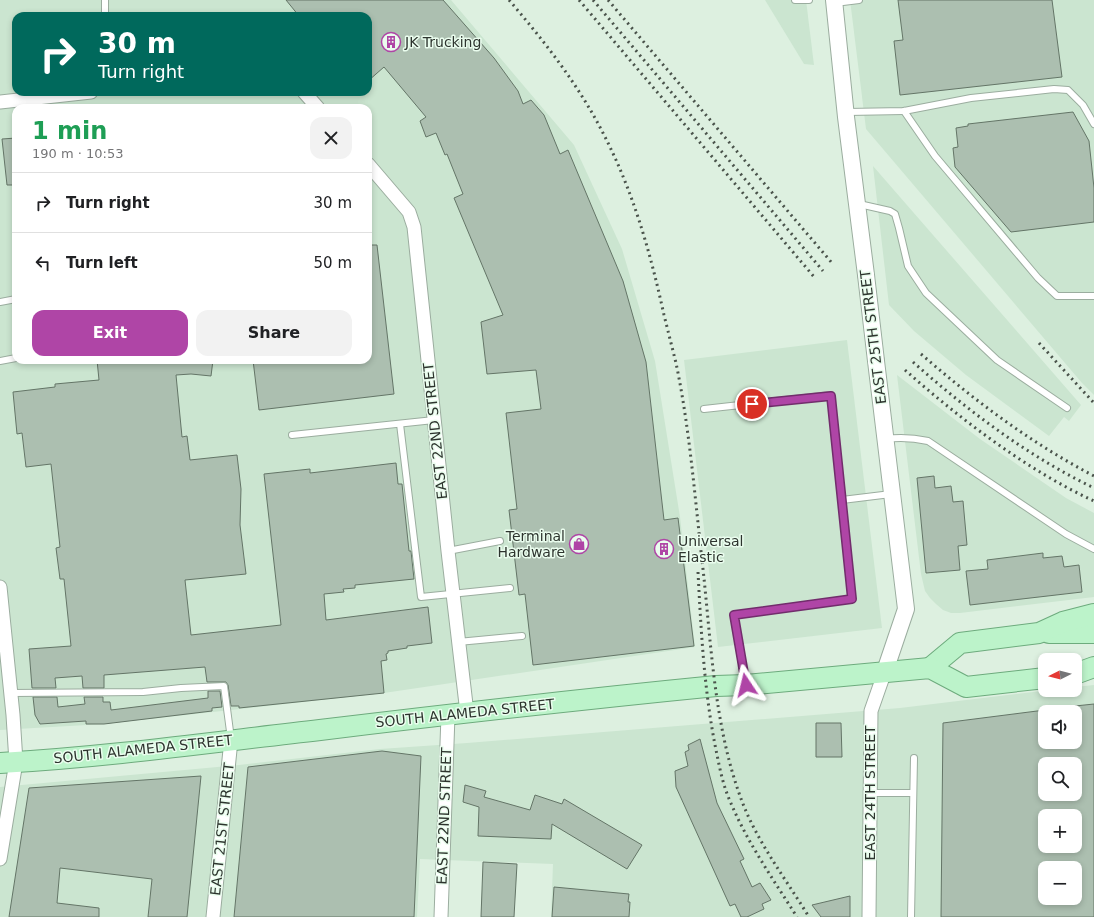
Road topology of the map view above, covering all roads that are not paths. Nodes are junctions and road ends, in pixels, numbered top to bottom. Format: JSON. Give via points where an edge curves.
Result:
{"nodes":[{"id":1,"x":105,"y":0,"type":"edge"},
{"id":2,"x":795,"y":0,"type":"edge"},
{"id":3,"x":809,"y":0,"type":"edge"},
{"id":4,"x":859,"y":0,"type":"edge"},
{"id":5,"x":834,"y":2,"type":"edge"},
{"id":6,"x":105,"y":12,"type":"edge"},
{"id":7,"x":55,"y":96,"type":"edge"},
{"id":8,"x":308,"y":96,"type":"edge"},
{"id":9,"x":0,"y":102,"type":"edge"},
{"id":10,"x":314,"y":104,"type":"edge"},
{"id":11,"x":904,"y":111,"type":"junction"},
{"id":12,"x":845,"y":112,"type":"junction"},
{"id":13,"x":1094,"y":124,"type":"edge"},
{"id":14,"x":372,"y":169,"type":"edge"},
{"id":15,"x":857,"y":204,"type":"junction"},
{"id":16,"x":1094,"y":296,"type":"edge"},
{"id":17,"x":12,"y":300,"type":"edge"},
{"id":18,"x":0,"y":302,"type":"edge"},
{"id":19,"x":12,"y":359,"type":"edge"},
{"id":20,"x":0,"y":361,"type":"edge"},
{"id":21,"x":1067,"y":408,"type":"dead end"},
{"id":22,"x":704,"y":409,"type":"dead end"},
{"id":23,"x":434,"y":420,"type":"junction"},
{"id":24,"x":400,"y":424,"type":"junction"},
{"id":25,"x":292,"y":435,"type":"dead end"},
{"id":26,"x":885,"y":439,"type":"junction"},
{"id":27,"x":892,"y":494,"type":"junction"},
{"id":28,"x":842,"y":500,"type":"junction"},
{"id":29,"x":500,"y":541,"type":"dead end"},
{"id":30,"x":1094,"y":549,"type":"edge"},
{"id":31,"x":448,"y":551,"type":"junction"},
{"id":32,"x":0,"y":587,"type":"edge"},
{"id":33,"x":510,"y":588,"type":"dead end"},
{"id":34,"x":452,"y":594,"type":"junction"},
{"id":35,"x":1094,"y":614,"type":"edge"},
{"id":36,"x":1039,"y":633,"type":"junction"},
{"id":37,"x":1094,"y":633,"type":"edge"},
{"id":38,"x":522,"y":636,"type":"dead end"},
{"id":39,"x":458,"y":642,"type":"junction"},
{"id":40,"x":1094,"y":667,"type":"edge"},
{"id":41,"x":930,"y":668,"type":"junction"},
{"id":42,"x":1082,"y":671,"type":"edge"},
{"id":43,"x":885,"y":672,"type":"junction"},
{"id":44,"x":1094,"y":672,"type":"edge"},
{"id":45,"x":1082,"y":673,"type":"edge"},
{"id":46,"x":1038,"y":679,"type":"edge"},
{"id":47,"x":746,"y":685,"type":"junction"},
{"id":48,"x":11,"y":693,"type":"junction"},
{"id":49,"x":457,"y":714,"type":"junction"},
{"id":50,"x":231,"y":740,"type":"junction"},
{"id":51,"x":914,"y":758,"type":"dead end"},
{"id":52,"x":8,"y":762,"type":"edge"},
{"id":53,"x":870,"y":793,"type":"junction"},
{"id":54,"x":913,"y":793,"type":"junction"},
{"id":55,"x":2,"y":834,"type":"edge"},
{"id":56,"x":0,"y":859,"type":"edge"},
{"id":57,"x":213,"y":917,"type":"edge"},
{"id":58,"x":440,"y":917,"type":"edge"},
{"id":59,"x":870,"y":917,"type":"edge"},
{"id":60,"x":911,"y":917,"type":"edge"}],
"edges":[{"from":1,"to":6,"type":"lane"},
{"from":2,"to":3,"type":"lane"},
{"from":4,"to":5,"type":"lane"},
{"from":5,"to":12,"type":"street","name":"EAST 25TH STREET"},
{"from":7,"to":9,"type":"street"},
{"from":8,"to":10,"type":"street"},
{"from":11,"to":12,"type":"lane"},
{"from":11,"to":13,"type":"lane","via":[[971,98],[1054,89],[1068,90],[1083,105]]},
{"from":11,"to":16,"type":"lane","via":[[935,156],[1038,278],[1057,296]]},
{"from":12,"to":15,"type":"street","name":"EAST 25TH STREET"},
{"from":14,"to":23,"type":"street","name":"EAST 22ND STREET","via":[[409,212],[414,227]]},
{"from":15,"to":21,"type":"lane","via":[[895,214],[908,266],[926,293],[997,360]]},
{"from":15,"to":26,"type":"street","name":"EAST 25TH STREET","bridge":true},
{"from":17,"to":18,"type":"lane"},
{"from":19,"to":20,"type":"lane"},
{"from":22,"to":28,"type":"lane","via":[[831,396]]},
{"from":23,"to":24,"type":"lane"},
{"from":23,"to":31,"type":"street","name":"EAST 22ND STREET"},
{"from":24,"to":25,"type":"lane"},
{"from":24,"to":34,"type":"lane","via":[[421,597]]},
{"from":26,"to":27,"type":"street","name":"EAST 25TH STREET"},
{"from":26,"to":30,"type":"lane","via":[[901,437],[928,441],[1066,534]]},
{"from":27,"to":28,"type":"lane"},
{"from":27,"to":43,"type":"street","name":"EAST 25TH STREET","via":[[906,609]]},
{"from":28,"to":47,"type":"lane","via":[[852,599],[734,615]]},
{"from":29,"to":31,"type":"lane"},
{"from":31,"to":34,"type":"street","name":"EAST 22ND STREET"},
{"from":32,"to":48,"type":"street"},
{"from":33,"to":34,"type":"lane"},
{"from":34,"to":39,"type":"street","name":"EAST 22ND STREET"},
{"from":35,"to":36,"type":"main road","via":[[1063,622]]},
{"from":36,"to":37,"type":"main road"},
{"from":36,"to":41,"type":"main road","via":[[960,642]]},
{"from":38,"to":39,"type":"lane"},
{"from":39,"to":49,"type":"street","name":"EAST 22ND STREET"},
{"from":40,"to":42,"type":"main road"},
{"from":41,"to":43,"type":"main road","name":"SOUTH ALAMEDA STREET"},
{"from":41,"to":46,"type":"main road","via":[[966,687]]},
{"from":43,"to":47,"type":"main road","name":"SOUTH ALAMEDA STREET"},
{"from":43,"to":53,"type":"street","name":"EAST 24TH STREET","via":[[870,711]]},
{"from":44,"to":45,"type":"main road"},
{"from":47,"to":49,"type":"main road","name":"SOUTH ALAMEDA STREET","via":[[716,686]]},
{"from":48,"to":50,"type":"lane","via":[[143,692],[224,686]]},
{"from":48,"to":52,"type":"street"},
{"from":49,"to":50,"type":"main road","name":"SOUTH ALAMEDA STREET"},
{"from":49,"to":58,"type":"street","name":"EAST 22ND STREET"},
{"from":50,"to":52,"type":"main road","name":"SOUTH ALAMEDA STREET"},
{"from":50,"to":57,"type":"street","name":"EAST 21ST STREET"},
{"from":51,"to":54,"type":"lane"},
{"from":52,"to":55,"type":"street"},
{"from":53,"to":54,"type":"lane"},
{"from":53,"to":59,"type":"street","name":"EAST 24TH STREET"},
{"from":54,"to":60,"type":"lane"},
{"from":55,"to":56,"type":"street"}]}
